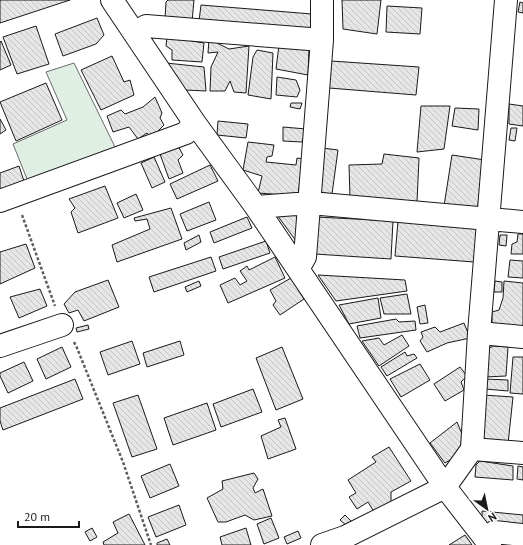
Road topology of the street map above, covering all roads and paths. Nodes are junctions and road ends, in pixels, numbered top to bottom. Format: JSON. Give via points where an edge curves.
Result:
{"nodes":[{"id":1,"x":112,"y":0,"type":"edge"},
{"id":2,"x":322,"y":0,"type":"edge"},
{"id":3,"x":506,"y":0,"type":"edge"},
{"id":4,"x":134,"y":33,"type":"junction"},
{"id":5,"x":322,"y":40,"type":"junction"},
{"id":6,"x":194,"y":122,"type":"junction"},
{"id":7,"x":8,"y":198,"type":"edge"},
{"id":8,"x":310,"y":203,"type":"junction"},
{"id":9,"x":256,"y":207,"type":"junction"},
{"id":10,"x":488,"y":219,"type":"junction"},
{"id":11,"x":523,"y":222,"type":"edge"},
{"id":12,"x":298,"y":269,"type":"junction"},
{"id":13,"x":62,"y":325,"type":"junction"},
{"id":14,"x":479,"y":333,"type":"junction"},
{"id":15,"x":523,"y":337,"type":"edge"},
{"id":16,"x":0,"y":346,"type":"edge"},
{"id":17,"x":472,"y":449,"type":"junction"},
{"id":18,"x":523,"y":453,"type":"edge"},
{"id":19,"x":445,"y":486,"type":"junction"},
{"id":20,"x":523,"y":535,"type":"edge"},
{"id":21,"x":488,"y":542,"type":"edge"},
{"id":22,"x":151,"y":545,"type":"edge"},
{"id":23,"x":322,"y":545,"type":"edge"}],
"edges":[{"from":1,"to":4,"type":"street"},
{"from":2,"to":5,"type":"street"},
{"from":3,"to":10,"type":"street"},
{"from":4,"to":5,"type":"street","via":[[146,26]]},
{"from":4,"to":6,"type":"street"},
{"from":5,"to":8,"type":"street"},
{"from":6,"to":7,"type":"street","via":[[186,133]]},
{"from":6,"to":9,"type":"street"},
{"from":7,"to":13,"type":"path"},
{"from":8,"to":9,"type":"street"},
{"from":8,"to":10,"type":"street"},
{"from":8,"to":12,"type":"street","via":[[305,257]]},
{"from":9,"to":12,"type":"street"},
{"from":10,"to":11,"type":"street"},
{"from":10,"to":14,"type":"street"},
{"from":12,"to":19,"type":"street"},
{"from":13,"to":16,"type":"street"},
{"from":13,"to":22,"type":"path","via":[[77,348],[123,462]]},
{"from":14,"to":15,"type":"street"},
{"from":14,"to":17,"type":"street"},
{"from":17,"to":18,"type":"street"},
{"from":17,"to":19,"type":"street"},
{"from":19,"to":21,"type":"street"},
{"from":19,"to":23,"type":"street","via":[[345,537]]},
{"from":20,"to":21,"type":"street","via":[[494,532]]}]}
